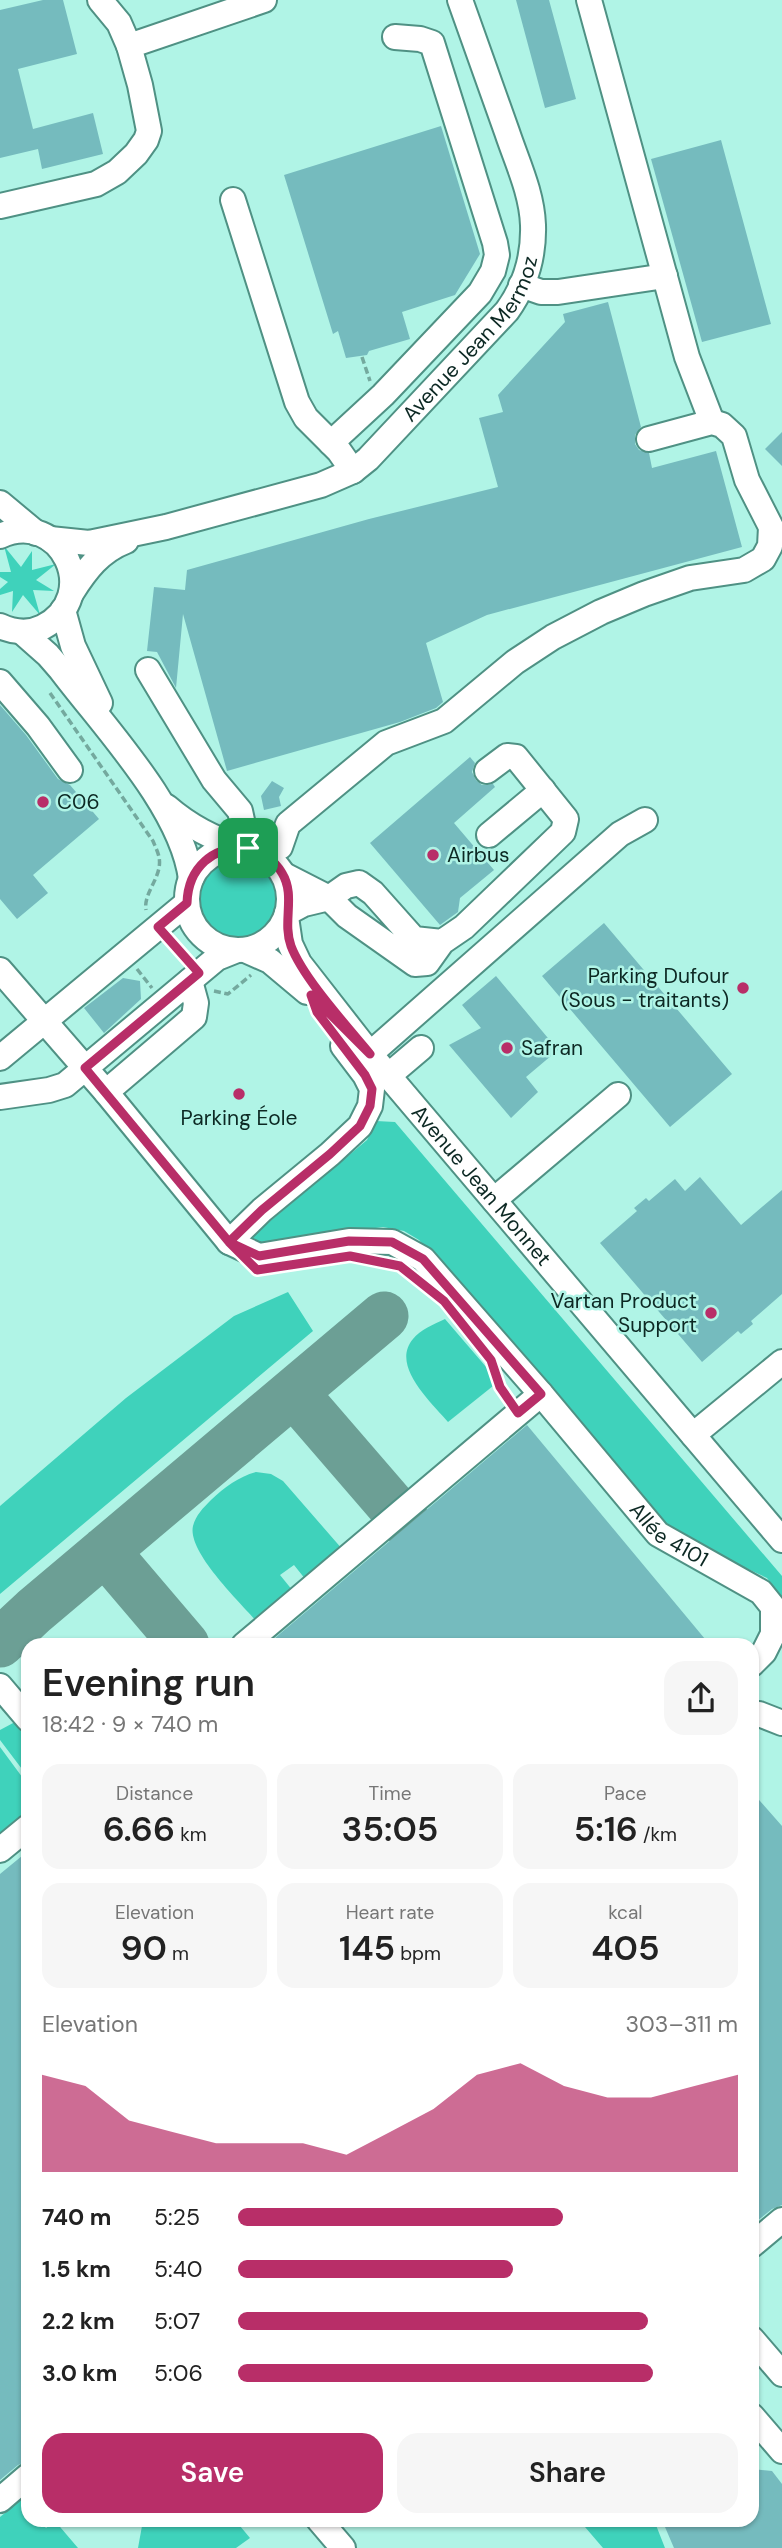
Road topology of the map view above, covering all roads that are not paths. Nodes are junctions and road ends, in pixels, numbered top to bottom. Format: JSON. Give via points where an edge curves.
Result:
{"nodes":[{"id":1,"x":100,"y":0,"type":"edge"},
{"id":2,"x":264,"y":0,"type":"edge"},
{"id":3,"x":460,"y":0,"type":"edge"},
{"id":4,"x":589,"y":0,"type":"edge"},
{"id":5,"x":471,"y":29,"type":"junction"},
{"id":6,"x":395,"y":37,"type":"dead end"},
{"id":7,"x":432,"y":43,"type":"junction"},
{"id":8,"x":129,"y":46,"type":"junction"},
{"id":9,"x":233,"y":200,"type":"dead end"},
{"id":10,"x":0,"y":206,"type":"edge"},
{"id":11,"x":665,"y":276,"type":"junction"},
{"id":12,"x":522,"y":285,"type":"junction"},
{"id":13,"x":712,"y":422,"type":"junction"},
{"id":14,"x":649,"y":439,"type":"dead end"},
{"id":15,"x":331,"y":443,"type":"junction"},
{"id":16,"x":353,"y":471,"type":"junction"},
{"id":17,"x":0,"y":503,"type":"edge"},
{"id":18,"x":166,"y":527,"type":"junction"},
{"id":19,"x":0,"y":536,"type":"edge"},
{"id":20,"x":43,"y":536,"type":"junction"},
{"id":21,"x":67,"y":601,"type":"junction"},
{"id":22,"x":11,"y":629,"type":"edge"},
{"id":23,"x":148,"y":670,"type":"dead end"},
{"id":24,"x":0,"y":682,"type":"edge"},
{"id":25,"x":128,"y":756,"type":"junction"},
{"id":26,"x":70,"y":770,"type":"dead end"},
{"id":27,"x":488,"y":771,"type":"dead end"},
{"id":28,"x":543,"y":790,"type":"junction"},
{"id":29,"x":161,"y":802,"type":"junction"},
{"id":30,"x":645,"y":820,"type":"dead end"},
{"id":31,"x":489,"y":835,"type":"dead end"},
{"id":32,"x":280,"y":847,"type":"dead end"},
{"id":33,"x":244,"y":848,"type":"junction"},
{"id":34,"x":284,"y":875,"type":"junction"},
{"id":35,"x":189,"y":891,"type":"junction"},
{"id":36,"x":329,"y":898,"type":"junction"},
{"id":37,"x":287,"y":915,"type":"junction"},
{"id":38,"x":442,"y":942,"type":"junction"},
{"id":39,"x":247,"y":956,"type":"junction"},
{"id":40,"x":0,"y":970,"type":"edge"},
{"id":41,"x":195,"y":977,"type":"junction"},
{"id":42,"x":311,"y":995,"type":"junction"},
{"id":43,"x":45,"y":1021,"type":"junction"},
{"id":44,"x":421,"y":1048,"type":"dead end"},
{"id":45,"x":370,"y":1054,"type":"junction"},
{"id":46,"x":0,"y":1058,"type":"edge"},
{"id":47,"x":85,"y":1068,"type":"junction"},
{"id":48,"x":388,"y":1076,"type":"junction"},
{"id":49,"x":106,"y":1092,"type":"junction"},
{"id":50,"x":618,"y":1095,"type":"dead end"},
{"id":51,"x":0,"y":1097,"type":"edge"},
{"id":52,"x":494,"y":1200,"type":"junction"},
{"id":53,"x":229,"y":1242,"type":"junction"},
{"id":54,"x":782,"y":1362,"type":"edge"},
{"id":55,"x":541,"y":1394,"type":"junction"},
{"id":56,"x":693,"y":1435,"type":"junction"},
{"id":57,"x":782,"y":1540,"type":"edge"},
{"id":58,"x":252,"y":1638,"type":"edge"},
{"id":59,"x":759,"y":1657,"type":"edge"},
{"id":60,"x":0,"y":1686,"type":"edge"},
{"id":61,"x":21,"y":1711,"type":"edge"},
{"id":62,"x":759,"y":1714,"type":"edge"},
{"id":63,"x":782,"y":1723,"type":"edge"},
{"id":64,"x":21,"y":1833,"type":"edge"},
{"id":65,"x":0,"y":1850,"type":"edge"},
{"id":66,"x":782,"y":2220,"type":"edge"},
{"id":67,"x":759,"y":2239,"type":"edge"},
{"id":68,"x":759,"y":2347,"type":"edge"},
{"id":69,"x":782,"y":2374,"type":"edge"},
{"id":70,"x":759,"y":2424,"type":"edge"},
{"id":71,"x":782,"y":2451,"type":"edge"},
{"id":72,"x":21,"y":2482,"type":"edge"},
{"id":73,"x":0,"y":2500,"type":"edge"},
{"id":74,"x":325,"y":2527,"type":"edge"},
{"id":75,"x":344,"y":2547,"type":"edge"}],
"edges":[{"from":1,"to":8,"type":"street","via":[[119,23]]},
{"from":2,"to":8,"type":"street"},
{"from":3,"to":5,"type":"street","name":"Avenue Jean Mermoz"},
{"from":4,"to":11,"type":"street"},
{"from":5,"to":7,"type":"street"},
{"from":5,"to":12,"type":"street","name":"Avenue Jean Mermoz","via":[[530,202],[532,244]]},
{"from":6,"to":7,"type":"street"},
{"from":7,"to":15,"type":"street","via":[[495,243],[496,263],[480,293]]},
{"from":8,"to":10,"type":"street","via":[[149,131],[136,154],[96,184]]},
{"from":9,"to":15,"type":"street","via":[[297,402]]},
{"from":11,"to":12,"type":"street","via":[[558,292]]},
{"from":11,"to":13,"type":"street","via":[[687,357]]},
{"from":12,"to":16,"type":"street","name":"Avenue Jean Mermoz","via":[[498,322]]},
{"from":13,"to":14,"type":"street"},
{"from":13,"to":32,"type":"street","via":[[734,436],[747,480],[771,527],[770,546],[763,559],[744,570],[690,578],[644,594],[542,643],[444,721],[386,743],[288,824]]},
{"from":15,"to":16,"type":"street"},
{"from":16,"to":18,"type":"street","name":"Avenue Jean Mermoz","via":[[321,485]]},
{"from":17,"to":20,"type":"street"},
{"from":18,"to":20,"type":"street","name":"Avenue Jean Mermoz","via":[[89,543]]},
{"from":18,"to":21,"type":"street","name":"Avenue Jean Mermoz","via":[[105,551]]},
{"from":19,"to":20,"type":"street","name":"Avenue Jean Mermoz","via":[[22,531]]},
{"from":20,"to":21,"type":"street","via":[[61,549],[69,562],[73,577]]},
{"from":21,"to":22,"type":"street","via":[[52,622],[38,629]]},
{"from":21,"to":25,"type":"street","via":[[81,664]]},
{"from":22,"to":25,"type":"street","via":[[52,659]]},
{"from":23,"to":33,"type":"street","via":[[214,780],[240,810]]},
{"from":24,"to":26,"type":"street"},
{"from":25,"to":29,"type":"street"},
{"from":27,"to":28,"type":"street","via":[[507,756],[516,757]]},
{"from":28,"to":31,"type":"street"},
{"from":28,"to":38,"type":"street","via":[[566,819],[563,832],[464,927]]},
{"from":29,"to":33,"type":"street","via":[[194,828]]},
{"from":29,"to":35,"type":"street","via":[[189,866]]},
{"from":30,"to":45,"type":"street","via":[[620,834]]},
{"from":33,"to":34,"type":"street","via":[[270,858]]},
{"from":33,"to":35,"type":"street","via":[[216,852],[197,868]]},
{"from":34,"to":36,"type":"street"},
{"from":34,"to":37,"type":"street"},
{"from":35,"to":39,"type":"street","via":[[194,924],[209,941]]},
{"from":35,"to":43,"type":"street","via":[[158,927]]},
{"from":36,"to":37,"type":"street","via":[[304,904]]},
{"from":36,"to":38,"type":"street","via":[[359,883],[414,939]]},
{"from":36,"to":38,"type":"street","via":[[415,964],[427,963]]},
{"from":37,"to":39,"type":"street","via":[[274,935]]},
{"from":37,"to":45,"type":"street","name":"Avenue Jean Monnet","via":[[290,944],[299,963]]},
{"from":39,"to":41,"type":"street","via":[[217,958]]},
{"from":39,"to":42,"type":"street","name":"Avenue Jean Monnet","via":[[270,961]]},
{"from":40,"to":43,"type":"street"},
{"from":41,"to":47,"type":"street"},
{"from":41,"to":49,"type":"street","via":[[194,1017]]},
{"from":42,"to":45,"type":"street","name":"Avenue Jean Monnet"},
{"from":42,"to":53,"type":"street","via":[[317,1012],[365,1075],[372,1089],[370,1106],[360,1126]]},
{"from":43,"to":46,"type":"street"},
{"from":43,"to":47,"type":"street"},
{"from":44,"to":48,"type":"street"},
{"from":45,"to":48,"type":"street","name":"Avenue Jean Monnet"},
{"from":47,"to":49,"type":"street"},
{"from":47,"to":51,"type":"street","via":[[60,1088]]},
{"from":48,"to":52,"type":"street","name":"Avenue Jean Monnet"},
{"from":49,"to":53,"type":"street"},
{"from":50,"to":52,"type":"street"},
{"from":52,"to":56,"type":"street","name":"Avenue Jean Monnet"},
{"from":53,"to":55,"type":"street","name":"Allée 4101","via":[[259,1256],[349,1241],[392,1242],[423,1259]]},
{"from":54,"to":56,"type":"street"},
{"from":55,"to":58,"type":"street"},
{"from":55,"to":59,"type":"street","name":"Allée 4101","via":[[659,1534],[761,1592],[773,1607],[773,1634]]},
{"from":56,"to":57,"type":"street","name":"Avenue Jean Monnet"},
{"from":60,"to":61,"type":"street"},
{"from":62,"to":63,"type":"street"},
{"from":64,"to":65,"type":"street"},
{"from":66,"to":67,"type":"street"},
{"from":68,"to":69,"type":"street"},
{"from":70,"to":71,"type":"street"},
{"from":72,"to":73,"type":"street"},
{"from":74,"to":75,"type":"street"}]}
